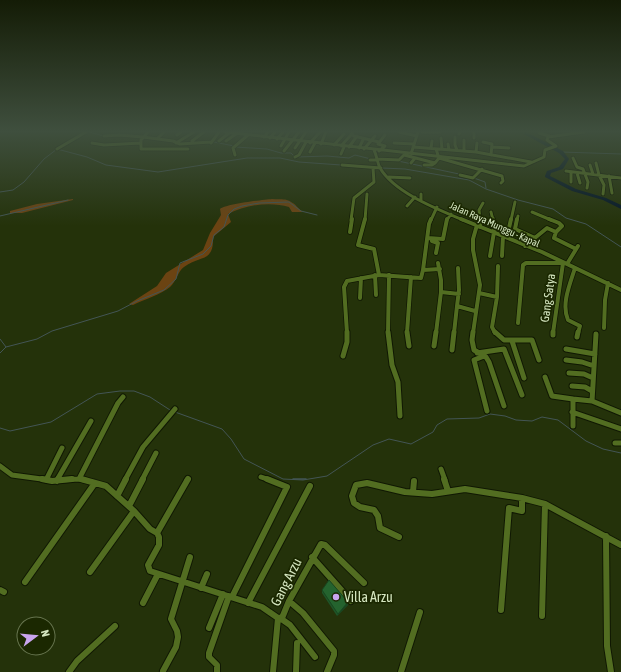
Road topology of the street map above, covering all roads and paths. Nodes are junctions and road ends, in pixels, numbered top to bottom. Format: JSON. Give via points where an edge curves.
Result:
{"nodes":[{"id":1,"x":379,"y":163,"type":"edge"},
{"id":2,"x":435,"y":163,"type":"edge"},
{"id":3,"x":456,"y":163,"type":"edge"},
{"id":4,"x":498,"y":163,"type":"edge"},
{"id":5,"x":531,"y":163,"type":"edge"},
{"id":6,"x":575,"y":163,"type":"edge"},
{"id":7,"x":596,"y":163,"type":"dead end"},
{"id":8,"x":424,"y":164,"type":"dead end"},
{"id":9,"x":342,"y":165,"type":"dead end"},
{"id":10,"x":465,"y":166,"type":"joint"},
{"id":11,"x":590,"y":166,"type":"dead end"},
{"id":12,"x":379,"y":168,"type":"junction"},
{"id":13,"x":482,"y":169,"type":"junction"},
{"id":14,"x":566,"y":171,"type":"dead end"},
{"id":15,"x":571,"y":172,"type":"junction"},
{"id":16,"x":577,"y":172,"type":"junction"},
{"id":17,"x":585,"y":174,"type":"junction"},
{"id":18,"x":593,"y":174,"type":"junction"},
{"id":19,"x":460,"y":175,"type":"dead end"},
{"id":20,"x":599,"y":175,"type":"junction"},
{"id":21,"x":609,"y":176,"type":"junction"},
{"id":22,"x":389,"y":177,"type":"junction"},
{"id":23,"x":410,"y":178,"type":"dead end"},
{"id":24,"x":621,"y":178,"type":"edge"},
{"id":25,"x":571,"y":182,"type":"dead end"},
{"id":26,"x":501,"y":183,"type":"dead end"},
{"id":27,"x":580,"y":183,"type":"dead end"},
{"id":28,"x":588,"y":188,"type":"dead end"},
{"id":29,"x":612,"y":193,"type":"dead end"},
{"id":30,"x":367,"y":194,"type":"dead end"},
{"id":31,"x":421,"y":194,"type":"dead end"},
{"id":32,"x":603,"y":194,"type":"dead end"},
{"id":33,"x":414,"y":197,"type":"junction"},
{"id":34,"x":420,"y":200,"type":"junction"},
{"id":35,"x":515,"y":202,"type":"dead end"},
{"id":36,"x":483,"y":203,"type":"dead end"},
{"id":37,"x":407,"y":206,"type":"dead end"},
{"id":38,"x":437,"y":207,"type":"junction"},
{"id":39,"x":491,"y":212,"type":"dead end"},
{"id":40,"x":532,"y":212,"type":"dead end"},
{"id":41,"x":451,"y":214,"type":"junction"},
{"id":42,"x":518,"y":216,"type":"dead end"},
{"id":43,"x":555,"y":222,"type":"junction"},
{"id":44,"x":479,"y":226,"type":"junction"},
{"id":45,"x":547,"y":228,"type":"junction"},
{"id":46,"x":493,"y":231,"type":"junction"},
{"id":47,"x":350,"y":232,"type":"dead end"},
{"id":48,"x":556,"y":232,"type":"junction"},
{"id":49,"x":503,"y":236,"type":"junction"},
{"id":50,"x":535,"y":238,"type":"junction"},
{"id":51,"x":428,"y":239,"type":"junction"},
{"id":52,"x":525,"y":246,"type":"junction"},
{"id":53,"x":436,"y":253,"type":"dead end"},
{"id":54,"x":490,"y":256,"type":"dead end"},
{"id":55,"x":502,"y":256,"type":"dead end"},
{"id":56,"x":438,"y":263,"type":"dead end"},
{"id":57,"x":565,"y":264,"type":"junction"},
{"id":58,"x":498,"y":266,"type":"dead end"},
{"id":59,"x":458,"y":268,"type":"dead end"},
{"id":60,"x":575,"y":268,"type":"junction"},
{"id":61,"x":440,"y":269,"type":"junction"},
{"id":62,"x":423,"y":270,"type":"junction"},
{"id":63,"x":377,"y":275,"type":"junction"},
{"id":64,"x":389,"y":275,"type":"junction"},
{"id":65,"x":411,"y":277,"type":"junction"},
{"id":66,"x":361,"y":278,"type":"junction"},
{"id":67,"x":608,"y":283,"type":"junction"},
{"id":68,"x":621,"y":290,"type":"edge"},
{"id":69,"x":441,"y":292,"type":"junction"},
{"id":70,"x":479,"y":293,"type":"junction"},
{"id":71,"x":459,"y":294,"type":"junction"},
{"id":72,"x":376,"y":295,"type":"dead end"},
{"id":73,"x":497,"y":297,"type":"junction"},
{"id":74,"x":360,"y":298,"type":"dead end"},
{"id":75,"x":457,"y":306,"type":"junction"},
{"id":76,"x":475,"y":311,"type":"junction"},
{"id":77,"x":518,"y":323,"type":"dead end"},
{"id":78,"x":604,"y":328,"type":"dead end"},
{"id":79,"x":596,"y":334,"type":"dead end"},
{"id":80,"x":553,"y":336,"type":"dead end"},
{"id":81,"x":577,"y":337,"type":"dead end"},
{"id":82,"x":512,"y":341,"type":"junction"},
{"id":83,"x":409,"y":346,"type":"dead end"},
{"id":84,"x":434,"y":346,"type":"dead end"},
{"id":85,"x":566,"y":349,"type":"dead end"},
{"id":86,"x":452,"y":350,"type":"dead end"},
{"id":87,"x":478,"y":353,"type":"junction"},
{"id":88,"x":595,"y":354,"type":"junction"},
{"id":89,"x":343,"y":356,"type":"dead end"},
{"id":90,"x":484,"y":356,"type":"junction"},
{"id":91,"x":539,"y":360,"type":"dead end"},
{"id":92,"x":566,"y":360,"type":"dead end"},
{"id":93,"x":594,"y":366,"type":"junction"},
{"id":94,"x":569,"y":373,"type":"dead end"},
{"id":95,"x":545,"y":377,"type":"dead end"},
{"id":96,"x":524,"y":378,"type":"dead end"},
{"id":97,"x":593,"y":378,"type":"junction"},
{"id":98,"x":572,"y":386,"type":"dead end"},
{"id":99,"x":592,"y":391,"type":"junction"},
{"id":100,"x":522,"y":395,"type":"dead end"},
{"id":101,"x":123,"y":397,"type":"dead end"},
{"id":102,"x":573,"y":399,"type":"junction"},
{"id":103,"x":592,"y":401,"type":"junction"},
{"id":104,"x":504,"y":406,"type":"dead end"},
{"id":105,"x":175,"y":409,"type":"dead end"},
{"id":106,"x":487,"y":411,"type":"dead end"},
{"id":107,"x":572,"y":412,"type":"junction"},
{"id":108,"x":621,"y":413,"type":"edge"},
{"id":109,"x":400,"y":416,"type":"dead end"},
{"id":110,"x":91,"y":421,"type":"dead end"},
{"id":111,"x":573,"y":426,"type":"dead end"},
{"id":112,"x":621,"y":429,"type":"edge"},
{"id":113,"x":62,"y":448,"type":"dead end"},
{"id":114,"x":156,"y":453,"type":"dead end"},
{"id":115,"x":0,"y":466,"type":"edge"},
{"id":116,"x":441,"y":469,"type":"dead end"},
{"id":117,"x":261,"y":477,"type":"dead end"},
{"id":118,"x":79,"y":479,"type":"junction"},
{"id":119,"x":188,"y":479,"type":"dead end"},
{"id":120,"x":46,"y":480,"type":"junction"},
{"id":121,"x":57,"y":481,"type":"junction"},
{"id":122,"x":414,"y":481,"type":"dead end"},
{"id":123,"x":95,"y":483,"type":"junction"},
{"id":124,"x":310,"y":486,"type":"dead end"},
{"id":125,"x":448,"y":491,"type":"junction"},
{"id":126,"x":413,"y":492,"type":"junction"},
{"id":127,"x":117,"y":496,"type":"junction"},
{"id":128,"x":522,"y":498,"type":"junction"},
{"id":129,"x":545,"y":504,"type":"junction"},
{"id":130,"x":131,"y":509,"type":"junction"},
{"id":131,"x":157,"y":533,"type":"junction"},
{"id":132,"x":606,"y":536,"type":"junction"},
{"id":133,"x":399,"y":537,"type":"dead end"},
{"id":134,"x":621,"y":545,"type":"edge"},
{"id":135,"x":190,"y":557,"type":"dead end"},
{"id":136,"x":312,"y":558,"type":"junction"},
{"id":137,"x":90,"y":572,"type":"dead end"},
{"id":138,"x":158,"y":574,"type":"junction"},
{"id":139,"x":207,"y":574,"type":"dead end"},
{"id":140,"x":25,"y":582,"type":"dead end"},
{"id":141,"x":183,"y":582,"type":"junction"},
{"id":142,"x":364,"y":583,"type":"dead end"},
{"id":143,"x":202,"y":588,"type":"junction"},
{"id":144,"x":228,"y":596,"type":"junction"},
{"id":145,"x":289,"y":601,"type":"junction"},
{"id":146,"x":352,"y":601,"type":"dead end"},
{"id":147,"x":143,"y":602,"type":"dead end"},
{"id":148,"x":248,"y":603,"type":"junction"},
{"id":149,"x":501,"y":610,"type":"dead end"},
{"id":150,"x":420,"y":612,"type":"dead end"},
{"id":151,"x":542,"y":616,"type":"dead end"},
{"id":152,"x":280,"y":618,"type":"junction"},
{"id":153,"x":115,"y":626,"type":"dead end"},
{"id":154,"x":209,"y":628,"type":"dead end"},
{"id":155,"x":297,"y":643,"type":"dead end"},
{"id":156,"x":315,"y":657,"type":"dead end"},
{"id":157,"x":163,"y":671,"type":"edge"},
{"id":158,"x":69,"y":672,"type":"edge"},
{"id":159,"x":217,"y":672,"type":"edge"},
{"id":160,"x":273,"y":672,"type":"edge"},
{"id":161,"x":296,"y":672,"type":"edge"},
{"id":162,"x":327,"y":672,"type":"edge"},
{"id":163,"x":401,"y":672,"type":"edge"},
{"id":164,"x":610,"y":672,"type":"edge"}],
"edges":[{"from":1,"to":12,"type":"street","name":"Jalan Raya Munggu - Kapal"},
{"from":2,"to":8,"type":"street"},
{"from":3,"to":10,"type":"street"},
{"from":4,"to":5,"type":"street","via":[[523,166]]},
{"from":6,"to":17,"type":"street"},
{"from":7,"to":20,"type":"street"},
{"from":9,"to":12,"type":"street"},
{"from":10,"to":13,"type":"street"},
{"from":11,"to":18,"type":"street"},
{"from":12,"to":22,"type":"street","name":"Jalan Raya Munggu - Kapal"},
{"from":12,"to":47,"type":"street","via":[[374,182],[356,195],[353,201]]},
{"from":13,"to":19,"type":"street","via":[[474,177]]},
{"from":13,"to":26,"type":"street","via":[[502,176]]},
{"from":14,"to":15,"type":"street"},
{"from":15,"to":16,"type":"street"},
{"from":15,"to":25,"type":"street"},
{"from":16,"to":17,"type":"street"},
{"from":16,"to":27,"type":"street"},
{"from":17,"to":18,"type":"street"},
{"from":17,"to":28,"type":"street"},
{"from":18,"to":20,"type":"street"},
{"from":20,"to":21,"type":"street"},
{"from":20,"to":32,"type":"street","via":[[604,184]]},
{"from":21,"to":24,"type":"street"},
{"from":21,"to":29,"type":"street"},
{"from":22,"to":23,"type":"street"},
{"from":22,"to":33,"type":"street","name":"Jalan Raya Munggu - Kapal"},
{"from":30,"to":63,"type":"street","via":[[365,224],[358,245],[374,249]]},
{"from":31,"to":34,"type":"street"},
{"from":33,"to":34,"type":"street","name":"Jalan Raya Munggu - Kapal"},
{"from":33,"to":37,"type":"street"},
{"from":34,"to":38,"type":"street","name":"Jalan Raya Munggu - Kapal"},
{"from":35,"to":49,"type":"street","via":[[512,224]]},
{"from":36,"to":44,"type":"street","via":[[479,210]]},
{"from":38,"to":41,"type":"street","name":"Jalan Raya Munggu - Kapal"},
{"from":38,"to":51,"type":"street","via":[[429,224]]},
{"from":39,"to":46,"type":"street","via":[[495,226]]},
{"from":40,"to":43,"type":"street"},
{"from":41,"to":44,"type":"street","name":"Jalan Raya Munggu - Kapal"},
{"from":41,"to":51,"type":"street","via":[[446,220],[446,233],[443,239]]},
{"from":42,"to":50,"type":"street","via":[[515,229]]},
{"from":43,"to":45,"type":"street"},
{"from":43,"to":48,"type":"street","via":[[562,226]]},
{"from":44,"to":46,"type":"street","name":"Jalan Raya Munggu - Kapal"},
{"from":44,"to":70,"type":"street","via":[[473,239]]},
{"from":45,"to":48,"type":"street"},
{"from":45,"to":50,"type":"street"},
{"from":46,"to":49,"type":"street","name":"Jalan Raya Munggu - Kapal"},
{"from":46,"to":54,"type":"street"},
{"from":48,"to":57,"type":"street","via":[[554,238],[577,248]]},
{"from":49,"to":52,"type":"street","name":"Jalan Raya Munggu - Kapal"},
{"from":49,"to":55,"type":"street"},
{"from":50,"to":52,"type":"street"},
{"from":51,"to":53,"type":"street","via":[[438,243]]},
{"from":51,"to":62,"type":"street"},
{"from":52,"to":57,"type":"street","name":"Jalan Raya Munggu - Kapal"},
{"from":56,"to":61,"type":"street"},
{"from":57,"to":60,"type":"street","name":"Jalan Raya Munggu - Kapal"},
{"from":57,"to":77,"type":"street","via":[[523,265]]},
{"from":57,"to":80,"type":"street","name":"Gang Satya"},
{"from":58,"to":73,"type":"street"},
{"from":59,"to":71,"type":"street"},
{"from":60,"to":67,"type":"street","name":"Jalan Raya Munggu - Kapal"},
{"from":60,"to":81,"type":"street","via":[[567,296],[566,315],[568,320],[580,326]]},
{"from":61,"to":62,"type":"street"},
{"from":61,"to":69,"type":"street"},
{"from":62,"to":65,"type":"street","via":[[422,278]]},
{"from":63,"to":64,"type":"street"},
{"from":63,"to":66,"type":"street"},
{"from":63,"to":72,"type":"street"},
{"from":64,"to":65,"type":"street"},
{"from":64,"to":109,"type":"street","via":[[387,328],[392,364],[398,382]]},
{"from":65,"to":83,"type":"street","via":[[407,331]]},
{"from":66,"to":74,"type":"street"},
{"from":66,"to":89,"type":"street","via":[[345,284],[347,342]]},
{"from":67,"to":68,"type":"street","name":"Jalan Raya Munggu - Kapal"},
{"from":67,"to":78,"type":"street"},
{"from":69,"to":71,"type":"street"},
{"from":69,"to":84,"type":"street"},
{"from":70,"to":73,"type":"street"},
{"from":70,"to":76,"type":"street"},
{"from":71,"to":75,"type":"street"},
{"from":73,"to":82,"type":"street","via":[[492,327],[499,338],[506,342]]},
{"from":75,"to":76,"type":"street"},
{"from":75,"to":86,"type":"street"},
{"from":76,"to":87,"type":"street","via":[[472,340],[473,348]]},
{"from":79,"to":88,"type":"street"},
{"from":82,"to":91,"type":"street","via":[[533,342]]},
{"from":82,"to":96,"type":"street"},
{"from":85,"to":88,"type":"street"},
{"from":87,"to":90,"type":"street"},
{"from":87,"to":100,"type":"street","via":[[502,348],[505,350]]},
{"from":88,"to":93,"type":"street"},
{"from":90,"to":104,"type":"street","via":[[490,362]]},
{"from":90,"to":106,"type":"street","via":[[474,360]]},
{"from":92,"to":93,"type":"street"},
{"from":93,"to":97,"type":"street"},
{"from":94,"to":97,"type":"street","via":[[584,374]]},
{"from":95,"to":102,"type":"street","via":[[552,396]]},
{"from":97,"to":99,"type":"street"},
{"from":98,"to":99,"type":"street","via":[[585,387]]},
{"from":99,"to":103,"type":"street"},
{"from":101,"to":118,"type":"street"},
{"from":102,"to":103,"type":"street"},
{"from":102,"to":107,"type":"street"},
{"from":103,"to":108,"type":"street"},
{"from":105,"to":127,"type":"street","via":[[143,447]]},
{"from":107,"to":111,"type":"street"},
{"from":107,"to":112,"type":"street"},
{"from":110,"to":121,"type":"street"},
{"from":113,"to":120,"type":"street"},
{"from":114,"to":130,"type":"street"},
{"from":115,"to":120,"type":"street","via":[[12,475]]},
{"from":116,"to":125,"type":"street"},
{"from":117,"to":144,"type":"street","via":[[286,487]]},
{"from":118,"to":121,"type":"street"},
{"from":118,"to":123,"type":"street"},
{"from":119,"to":131,"type":"street"},
{"from":120,"to":121,"type":"street"},
{"from":122,"to":126,"type":"street"},
{"from":123,"to":127,"type":"street","via":[[106,486]]},
{"from":123,"to":140,"type":"street"},
{"from":124,"to":148,"type":"street"},
{"from":125,"to":126,"type":"street","via":[[441,494]]},
{"from":125,"to":128,"type":"street","via":[[465,489]]},
{"from":126,"to":133,"type":"street","via":[[364,482],[356,485],[352,496],[356,505],[374,510],[380,528]]},
{"from":127,"to":130,"type":"street"},
{"from":128,"to":129,"type":"street"},
{"from":128,"to":149,"type":"street","via":[[522,511],[509,508]]},
{"from":129,"to":132,"type":"street"},
{"from":129,"to":151,"type":"street"},
{"from":130,"to":131,"type":"street"},
{"from":130,"to":137,"type":"street"},
{"from":131,"to":138,"type":"street","via":[[160,540],[148,568]]},
{"from":132,"to":134,"type":"street"},
{"from":132,"to":164,"type":"street","via":[[607,646]]},
{"from":135,"to":141,"type":"street"},
{"from":136,"to":142,"type":"street","name":"Gang Arzu","via":[[323,543]]},
{"from":136,"to":145,"type":"street","name":"Gang Arzu"},
{"from":136,"to":146,"type":"street","name":"Gang Arzu"},
{"from":138,"to":141,"type":"street"},
{"from":138,"to":147,"type":"street"},
{"from":139,"to":143,"type":"street"},
{"from":141,"to":143,"type":"street"},
{"from":141,"to":157,"type":"street","via":[[171,620],[178,631],[178,636]]},
{"from":143,"to":144,"type":"street"},
{"from":144,"to":148,"type":"street"},
{"from":144,"to":154,"type":"street"},
{"from":144,"to":159,"type":"street","via":[[209,653],[209,657],[217,665]]},
{"from":145,"to":152,"type":"street","name":"Gang Arzu"},
{"from":145,"to":162,"type":"street","via":[[303,613],[334,651]]},
{"from":148,"to":152,"type":"street","via":[[262,607]]},
{"from":150,"to":163,"type":"street"},
{"from":152,"to":156,"type":"street","via":[[290,625]]},
{"from":152,"to":160,"type":"street","name":"Gang Arzu"},
{"from":153,"to":158,"type":"street","via":[[77,661]]},
{"from":155,"to":161,"type":"street"}]}
